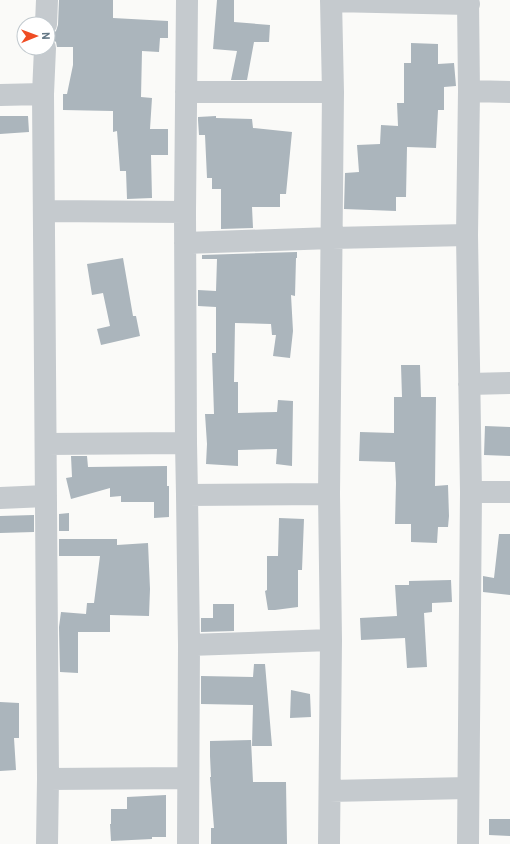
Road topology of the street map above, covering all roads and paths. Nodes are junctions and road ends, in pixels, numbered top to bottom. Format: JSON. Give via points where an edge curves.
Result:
{"nodes":[{"id":1,"x":47,"y":0,"type":"edge"},
{"id":2,"x":187,"y":0,"type":"edge"},
{"id":3,"x":331,"y":0,"type":"edge"},
{"id":4,"x":469,"y":2,"type":"edge"},
{"id":5,"x":46,"y":16,"type":"edge"},
{"id":6,"x":45,"y":56,"type":"edge"},
{"id":7,"x":469,"y":91,"type":"junction"},
{"id":8,"x":186,"y":92,"type":"junction"},
{"id":9,"x":333,"y":92,"type":"junction"},
{"id":10,"x":510,"y":92,"type":"edge"},
{"id":11,"x":43,"y":94,"type":"junction"},
{"id":12,"x":0,"y":95,"type":"edge"},
{"id":13,"x":44,"y":211,"type":"junction"},
{"id":14,"x":185,"y":212,"type":"junction"},
{"id":15,"x":467,"y":235,"type":"junction"},
{"id":16,"x":332,"y":238,"type":"junction"},
{"id":17,"x":185,"y":243,"type":"junction"},
{"id":18,"x":469,"y":384,"type":"junction"},
{"id":19,"x":510,"y":384,"type":"edge"},
{"id":20,"x":186,"y":443,"type":"junction"},
{"id":21,"x":46,"y":444,"type":"junction"},
{"id":22,"x":471,"y":492,"type":"junction"},
{"id":23,"x":510,"y":492,"type":"edge"},
{"id":24,"x":329,"y":494,"type":"junction"},
{"id":25,"x":188,"y":495,"type":"junction"},
{"id":26,"x":46,"y":496,"type":"junction"},
{"id":27,"x":0,"y":498,"type":"edge"},
{"id":28,"x":331,"y":640,"type":"junction"},
{"id":29,"x":189,"y":645,"type":"junction"},
{"id":30,"x":188,"y":778,"type":"junction"},
{"id":31,"x":48,"y":779,"type":"junction"},
{"id":32,"x":468,"y":788,"type":"junction"},
{"id":33,"x":330,"y":791,"type":"junction"},
{"id":34,"x":47,"y":844,"type":"edge"},
{"id":35,"x":188,"y":844,"type":"edge"},
{"id":36,"x":329,"y":844,"type":"edge"},
{"id":37,"x":468,"y":844,"type":"edge"}],
"edges":[{"from":1,"to":5,"type":"street"},
{"from":2,"to":8,"type":"street"},
{"from":3,"to":4,"type":"street"},
{"from":3,"to":9,"type":"street"},
{"from":4,"to":7,"type":"street"},
{"from":6,"to":11,"type":"street"},
{"from":7,"to":10,"type":"street"},
{"from":7,"to":15,"type":"street"},
{"from":8,"to":9,"type":"street"},
{"from":8,"to":14,"type":"street"},
{"from":9,"to":16,"type":"street"},
{"from":11,"to":12,"type":"street"},
{"from":11,"to":13,"type":"street"},
{"from":13,"to":14,"type":"street"},
{"from":13,"to":21,"type":"street"},
{"from":14,"to":17,"type":"street"},
{"from":15,"to":16,"type":"street"},
{"from":15,"to":18,"type":"street"},
{"from":16,"to":17,"type":"street"},
{"from":16,"to":24,"type":"street"},
{"from":17,"to":20,"type":"street"},
{"from":18,"to":19,"type":"street"},
{"from":18,"to":22,"type":"street"},
{"from":20,"to":21,"type":"street"},
{"from":20,"to":25,"type":"street"},
{"from":21,"to":26,"type":"street"},
{"from":22,"to":23,"type":"street"},
{"from":22,"to":32,"type":"street"},
{"from":24,"to":25,"type":"street"},
{"from":24,"to":28,"type":"street"},
{"from":25,"to":29,"type":"street"},
{"from":26,"to":27,"type":"street"},
{"from":26,"to":31,"type":"street"},
{"from":28,"to":29,"type":"street"},
{"from":28,"to":33,"type":"street"},
{"from":29,"to":30,"type":"street"},
{"from":30,"to":31,"type":"street"},
{"from":30,"to":35,"type":"street"},
{"from":31,"to":34,"type":"street"},
{"from":32,"to":33,"type":"street"},
{"from":32,"to":37,"type":"street"},
{"from":33,"to":36,"type":"street"}]}
